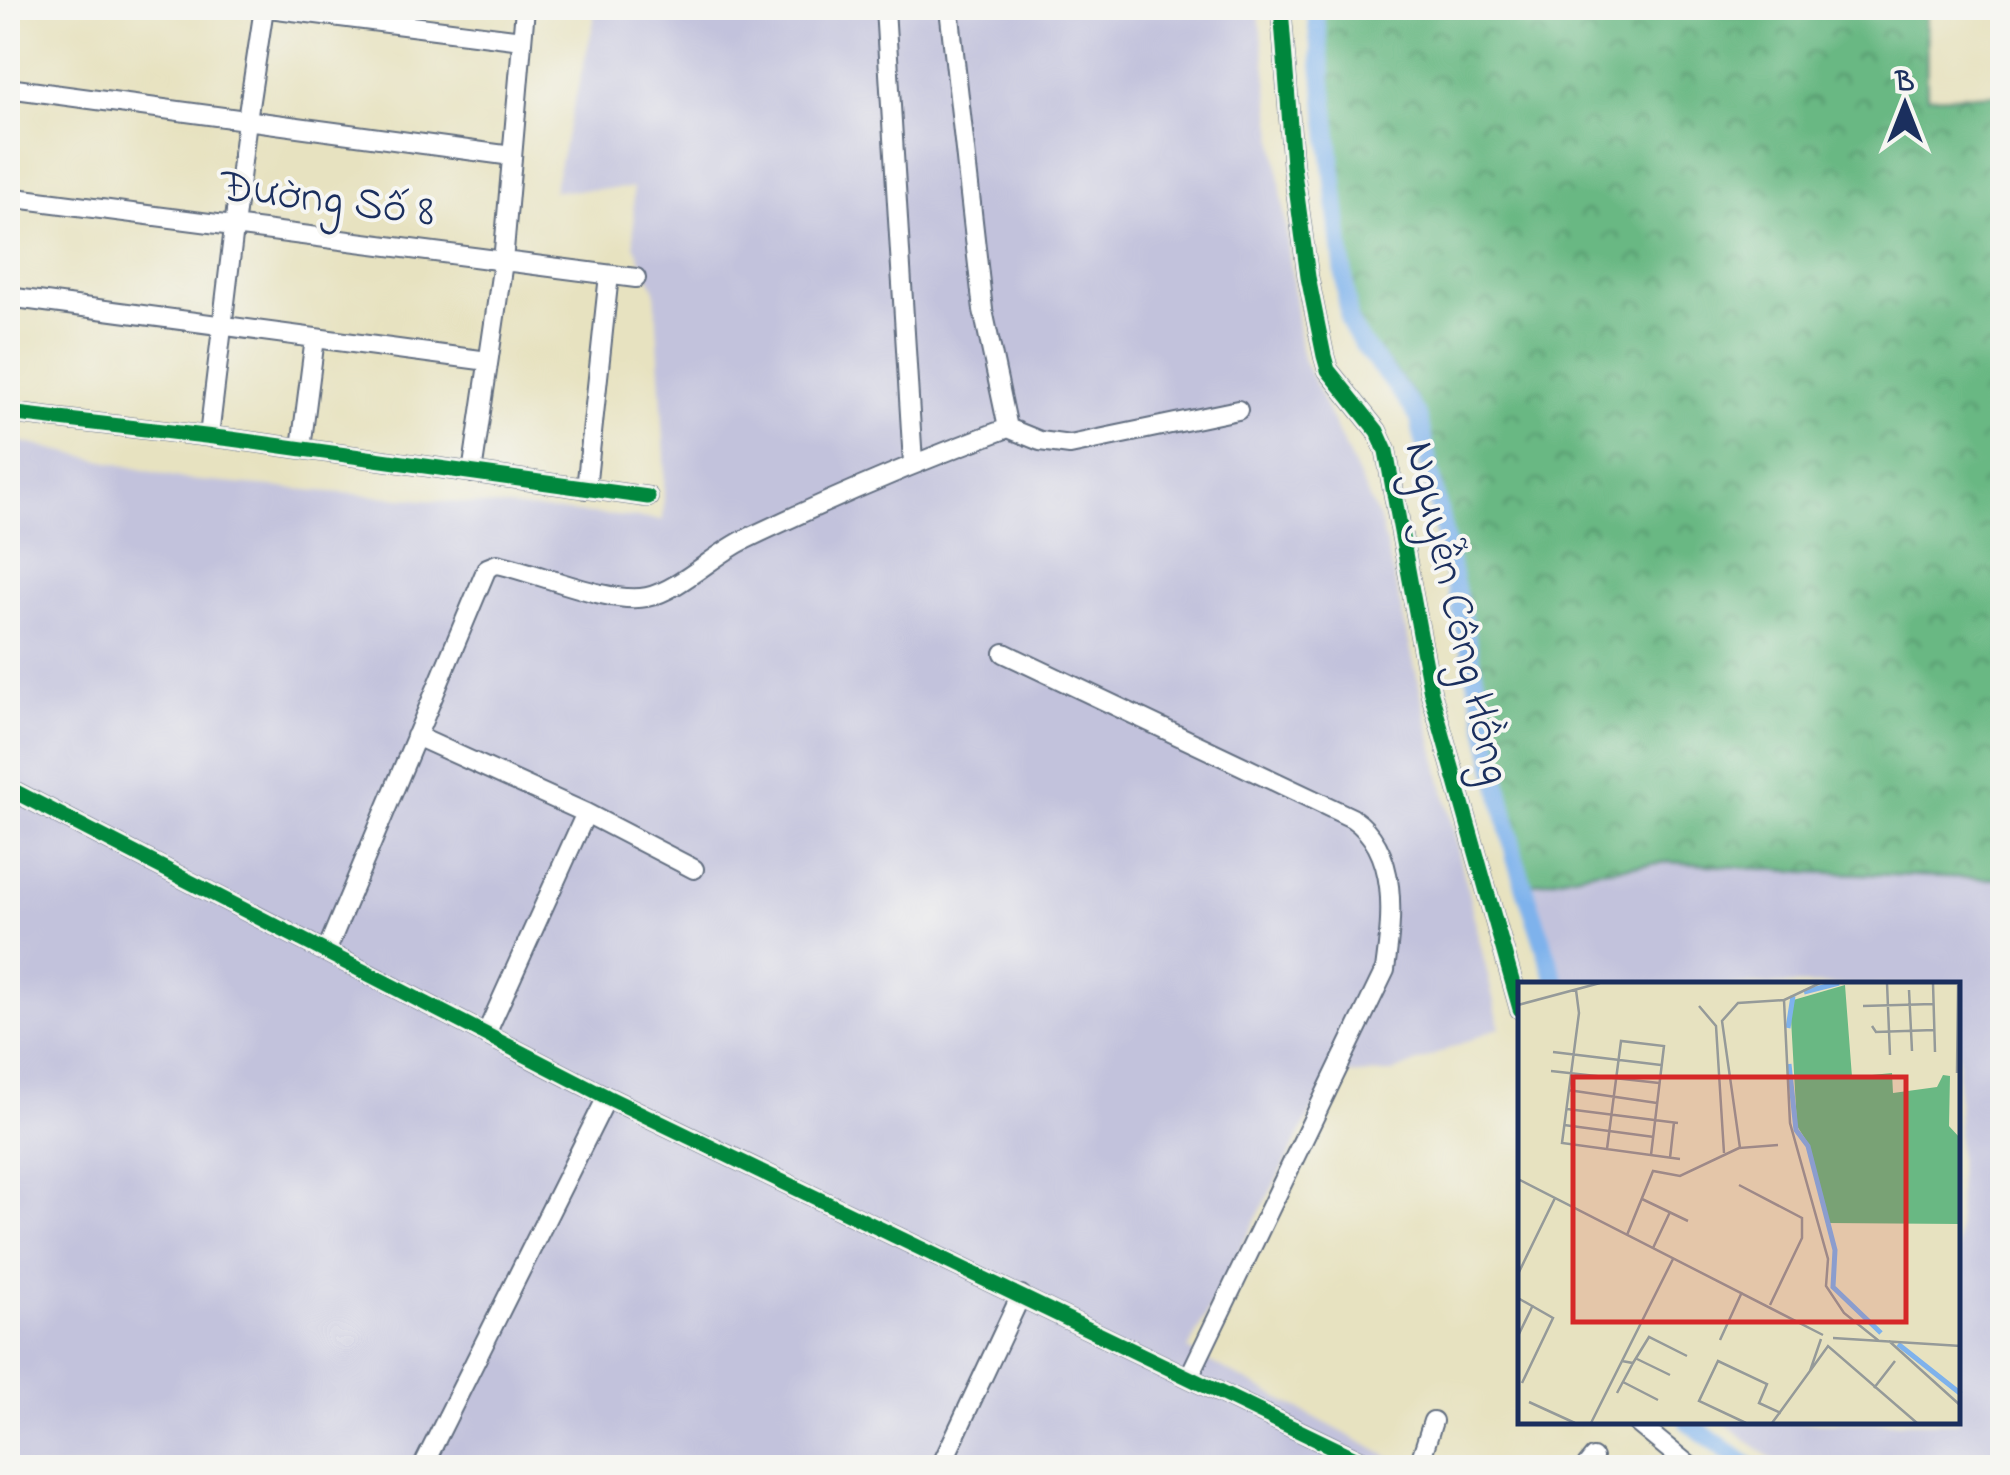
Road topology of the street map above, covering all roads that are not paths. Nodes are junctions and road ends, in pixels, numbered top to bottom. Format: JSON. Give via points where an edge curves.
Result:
{"nodes":[{"id":1,"x":267,"y":8,"type":"edge"},
{"id":2,"x":525,"y":8,"type":"edge"},
{"id":3,"x":885,"y":8,"type":"edge"},
{"id":4,"x":949,"y":8,"type":"edge"},
{"id":5,"x":1281,"y":8,"type":"edge"},
{"id":6,"x":522,"y":40,"type":"junction"},
{"id":7,"x":8,"y":88,"type":"edge"},
{"id":8,"x":247,"y":120,"type":"junction"},
{"id":9,"x":512,"y":156,"type":"junction"},
{"id":10,"x":8,"y":197,"type":"edge"},
{"id":11,"x":234,"y":227,"type":"junction"},
{"id":12,"x":503,"y":262,"type":"junction"},
{"id":13,"x":608,"y":276,"type":"junction"},
{"id":14,"x":636,"y":278,"type":"dead end"},
{"id":15,"x":8,"y":297,"type":"edge"},
{"id":16,"x":222,"y":326,"type":"junction"},
{"id":17,"x":315,"y":338,"type":"junction"},
{"id":18,"x":488,"y":361,"type":"junction"},
{"id":19,"x":1238,"y":410,"type":"dead end"},
{"id":20,"x":8,"y":413,"type":"edge"},
{"id":21,"x":1008,"y":428,"type":"junction"},
{"id":22,"x":208,"y":436,"type":"junction"},
{"id":23,"x":301,"y":448,"type":"junction"},
{"id":24,"x":913,"y":462,"type":"junction"},
{"id":25,"x":472,"y":472,"type":"junction"},
{"id":26,"x":586,"y":488,"type":"junction"},
{"id":27,"x":648,"y":497,"type":"dead end"},
{"id":28,"x":1004,"y":653,"type":"dead end"},
{"id":29,"x":416,"y":736,"type":"junction"},
{"id":30,"x":8,"y":788,"type":"edge"},
{"id":31,"x":586,"y":813,"type":"junction"},
{"id":32,"x":694,"y":869,"type":"dead end"},
{"id":33,"x":326,"y":952,"type":"junction"},
{"id":34,"x":1518,"y":1002,"type":"edge"},
{"id":35,"x":486,"y":1034,"type":"junction"},
{"id":36,"x":607,"y":1097,"type":"junction"},
{"id":37,"x":1021,"y":1295,"type":"junction"},
{"id":38,"x":1190,"y":1377,"type":"junction"},
{"id":39,"x":1433,"y":1422,"type":"dead end"},
{"id":40,"x":1640,"y":1425,"type":"edge"},
{"id":41,"x":422,"y":1468,"type":"edge"},
{"id":42,"x":940,"y":1468,"type":"edge"},
{"id":43,"x":1376,"y":1468,"type":"edge"},
{"id":44,"x":1418,"y":1468,"type":"edge"},
{"id":45,"x":1692,"y":1468,"type":"edge"}],
"edges":[{"from":1,"to":6,"type":"street"},
{"from":1,"to":8,"type":"street"},
{"from":2,"to":6,"type":"street"},
{"from":3,"to":24,"type":"street"},
{"from":4,"to":21,"type":"street","via":[[984,310]]},
{"from":5,"to":34,"type":"street","name":"Nguyễn Công Hồng","via":[[1293,164],[1324,356],[1386,451],[1431,693]]},
{"from":6,"to":9,"type":"street"},
{"from":7,"to":8,"type":"street"},
{"from":8,"to":9,"type":"street"},
{"from":8,"to":11,"type":"street"},
{"from":9,"to":12,"type":"street"},
{"from":10,"to":11,"type":"street","name":"Đường Số 8"},
{"from":11,"to":12,"type":"street","name":"Đường Số 8"},
{"from":11,"to":16,"type":"street"},
{"from":12,"to":13,"type":"street","name":"Đường Số 8"},
{"from":12,"to":18,"type":"street"},
{"from":13,"to":14,"type":"street","name":"Đường Số 8"},
{"from":13,"to":26,"type":"street"},
{"from":15,"to":16,"type":"street"},
{"from":16,"to":17,"type":"street"},
{"from":16,"to":22,"type":"street"},
{"from":17,"to":18,"type":"street"},
{"from":17,"to":23,"type":"street"},
{"from":18,"to":25,"type":"street"},
{"from":19,"to":21,"type":"street","via":[[1070,446]]},
{"from":20,"to":22,"type":"street"},
{"from":21,"to":24,"type":"street"},
{"from":22,"to":23,"type":"street"},
{"from":23,"to":25,"type":"street"},
{"from":24,"to":29,"type":"street","via":[[741,541],[645,597],[497,564],[487,568]]},
{"from":25,"to":26,"type":"street"},
{"from":26,"to":27,"type":"street"},
{"from":28,"to":38,"type":"street","via":[[1352,818],[1381,850],[1389,890],[1385,970]]},
{"from":29,"to":31,"type":"street"},
{"from":29,"to":33,"type":"street"},
{"from":30,"to":33,"type":"street"},
{"from":31,"to":32,"type":"street"},
{"from":31,"to":35,"type":"street"},
{"from":33,"to":35,"type":"street"},
{"from":35,"to":36,"type":"street"},
{"from":36,"to":37,"type":"street"},
{"from":36,"to":41,"type":"street"},
{"from":37,"to":38,"type":"street"},
{"from":37,"to":42,"type":"street"},
{"from":38,"to":43,"type":"street"},
{"from":39,"to":44,"type":"street"},
{"from":40,"to":45,"type":"street"}]}
